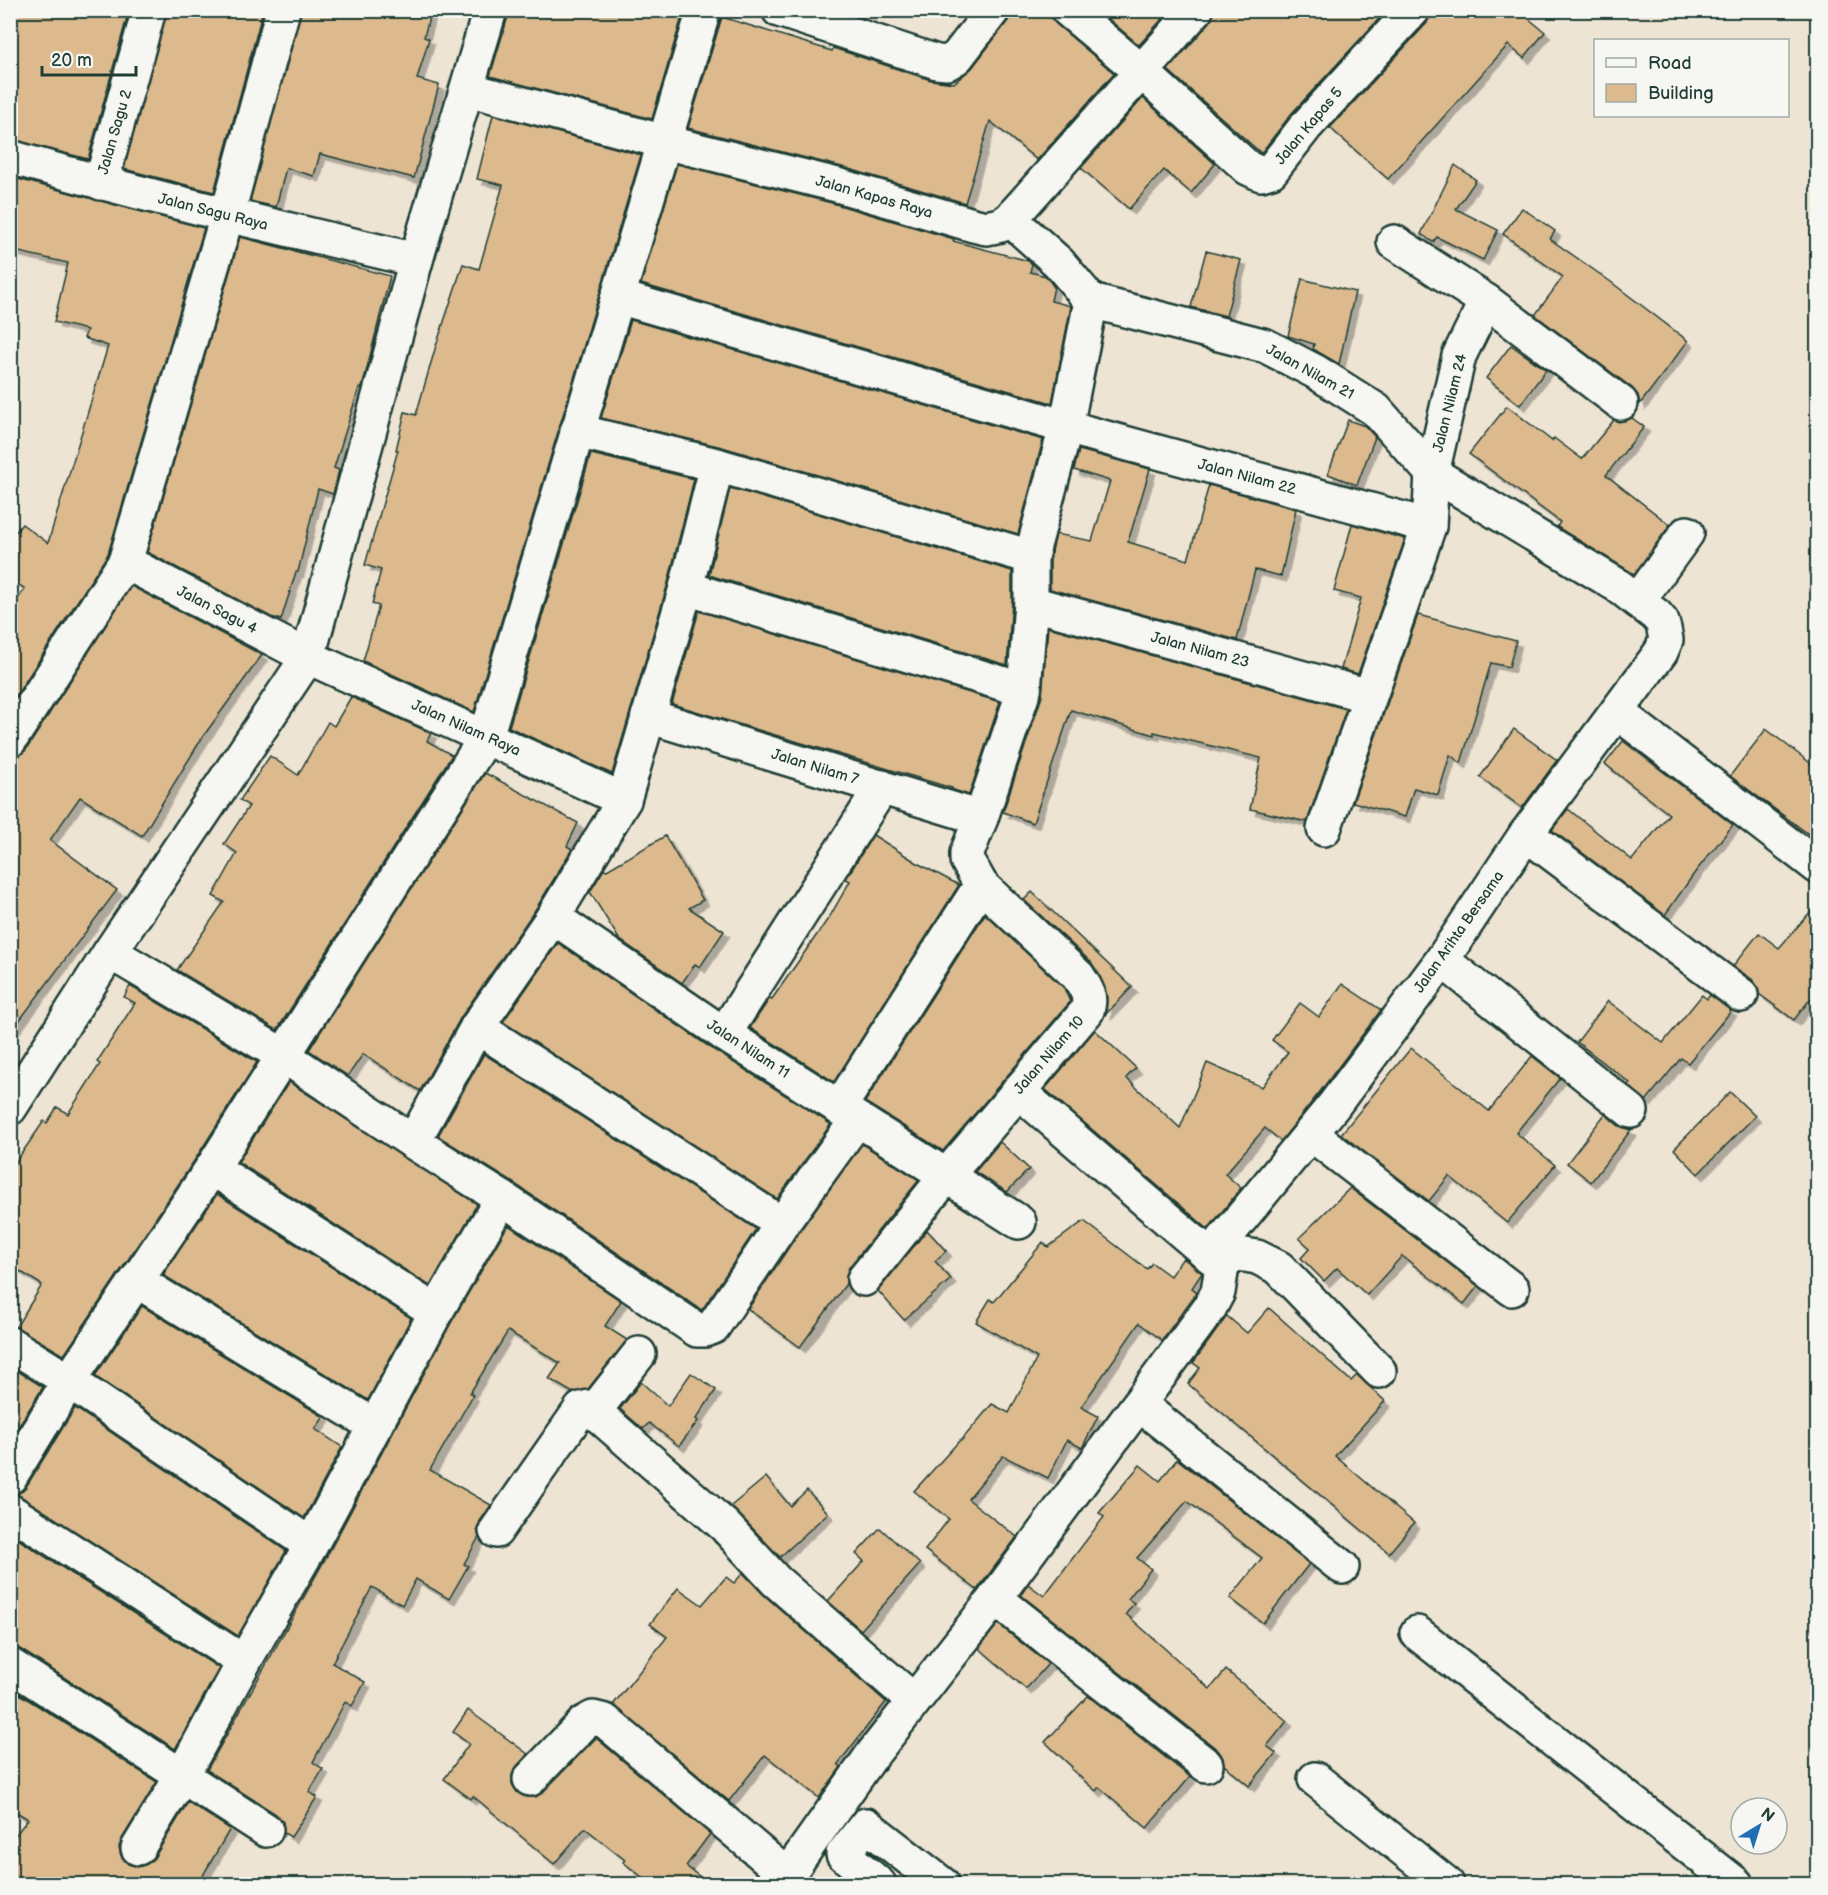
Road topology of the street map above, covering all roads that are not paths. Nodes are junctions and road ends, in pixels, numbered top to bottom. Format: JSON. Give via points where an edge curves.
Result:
{"nodes":[{"id":1,"x":149,"y":10,"type":"edge"},
{"id":2,"x":283,"y":10,"type":"edge"},
{"id":3,"x":490,"y":10,"type":"edge"},
{"id":4,"x":704,"y":10,"type":"edge"},
{"id":5,"x":779,"y":10,"type":"edge"},
{"id":6,"x":993,"y":10,"type":"edge"},
{"id":7,"x":1068,"y":10,"type":"edge"},
{"id":8,"x":1196,"y":10,"type":"edge"},
{"id":9,"x":1413,"y":10,"type":"edge"},
{"id":10,"x":1142,"y":72,"type":"junction"},
{"id":11,"x":467,"y":89,"type":"junction"},
{"id":12,"x":665,"y":142,"type":"junction"},
{"id":13,"x":10,"y":157,"type":"edge"},
{"id":14,"x":101,"y":183,"type":"junction"},
{"id":15,"x":227,"y":216,"type":"junction"},
{"id":16,"x":1010,"y":219,"type":"junction"},
{"id":17,"x":1394,"y":242,"type":"dead end"},
{"id":18,"x":416,"y":260,"type":"junction"},
{"id":19,"x":618,"y":297,"type":"junction"},
{"id":20,"x":1091,"y":301,"type":"junction"},
{"id":21,"x":1486,"y":301,"type":"junction"},
{"id":22,"x":1621,"y":403,"type":"dead end"},
{"id":23,"x":1066,"y":428,"type":"junction"},
{"id":24,"x":578,"y":431,"type":"junction"},
{"id":25,"x":717,"y":465,"type":"junction"},
{"id":26,"x":1432,"y":473,"type":"junction"},
{"id":27,"x":1429,"y":526,"type":"junction"},
{"id":28,"x":1687,"y":533,"type":"dead end"},
{"id":29,"x":1031,"y":557,"type":"junction"},
{"id":30,"x":125,"y":562,"type":"junction"},
{"id":31,"x":686,"y":588,"type":"junction"},
{"id":32,"x":1638,"y":601,"type":"junction"},
{"id":33,"x":1031,"y":603,"type":"junction"},
{"id":34,"x":308,"y":657,"type":"junction"},
{"id":35,"x":1023,"y":690,"type":"junction"},
{"id":36,"x":1369,"y":696,"type":"junction"},
{"id":37,"x":1617,"y":712,"type":"junction"},
{"id":38,"x":648,"y":716,"type":"junction"},
{"id":39,"x":486,"y":737,"type":"junction"},
{"id":40,"x":10,"y":740,"type":"edge"},
{"id":41,"x":882,"y":787,"type":"junction"},
{"id":42,"x":624,"y":800,"type":"junction"},
{"id":43,"x":981,"y":818,"type":"junction"},
{"id":44,"x":1324,"y":829,"type":"dead end"},
{"id":45,"x":1526,"y":834,"type":"junction"},
{"id":46,"x":1818,"y":867,"type":"edge"},
{"id":47,"x":981,"y":885,"type":"junction"},
{"id":48,"x":553,"y":917,"type":"junction"},
{"id":49,"x":110,"y":952,"type":"junction"},
{"id":50,"x":1442,"y":960,"type":"junction"},
{"id":51,"x":1741,"y":995,"type":"dead end"},
{"id":52,"x":477,"y":1027,"type":"junction"},
{"id":53,"x":724,"y":1035,"type":"junction"},
{"id":54,"x":284,"y":1056,"type":"junction"},
{"id":55,"x":1018,"y":1091,"type":"junction"},
{"id":56,"x":10,"y":1108,"type":"edge"},
{"id":57,"x":1631,"y":1111,"type":"dead end"},
{"id":58,"x":848,"y":1114,"type":"junction"},
{"id":59,"x":1311,"y":1134,"type":"junction"},
{"id":60,"x":413,"y":1142,"type":"junction"},
{"id":61,"x":212,"y":1168,"type":"junction"},
{"id":62,"x":947,"y":1176,"type":"junction"},
{"id":63,"x":502,"y":1198,"type":"junction"},
{"id":64,"x":1019,"y":1222,"type":"dead end"},
{"id":65,"x":782,"y":1224,"type":"junction"},
{"id":66,"x":1216,"y":1261,"type":"junction"},
{"id":67,"x":864,"y":1279,"type":"dead end"},
{"id":68,"x":137,"y":1281,"type":"junction"},
{"id":69,"x":1512,"y":1289,"type":"dead end"},
{"id":70,"x":436,"y":1312,"type":"junction"},
{"id":71,"x":10,"y":1344,"type":"edge"},
{"id":72,"x":639,"y":1354,"type":"dead end"},
{"id":73,"x":1379,"y":1371,"type":"dead end"},
{"id":74,"x":69,"y":1381,"type":"junction"},
{"id":75,"x":1139,"y":1404,"type":"junction"},
{"id":76,"x":595,"y":1410,"type":"junction"},
{"id":77,"x":375,"y":1426,"type":"junction"},
{"id":78,"x":10,"y":1477,"type":"edge"},
{"id":79,"x":10,"y":1510,"type":"edge"},
{"id":80,"x":496,"y":1531,"type":"dead end"},
{"id":81,"x":311,"y":1545,"type":"junction"},
{"id":82,"x":1342,"y":1567,"type":"dead end"},
{"id":83,"x":995,"y":1598,"type":"junction"},
{"id":84,"x":1417,"y":1633,"type":"dead end"},
{"id":85,"x":244,"y":1662,"type":"junction"},
{"id":86,"x":10,"y":1665,"type":"edge"},
{"id":87,"x":914,"y":1701,"type":"junction"},
{"id":88,"x":1206,"y":1765,"type":"dead end"},
{"id":89,"x":182,"y":1776,"type":"junction"},
{"id":90,"x":530,"y":1779,"type":"dead end"},
{"id":91,"x":1315,"y":1779,"type":"dead end"},
{"id":92,"x":266,"y":1830,"type":"dead end"},
{"id":93,"x":138,"y":1848,"type":"dead end"},
{"id":94,"x":785,"y":1880,"type":"edge"},
{"id":95,"x":879,"y":1884,"type":"edge"},
{"id":96,"x":942,"y":1884,"type":"edge"},
{"id":97,"x":1447,"y":1884,"type":"edge"},
{"id":98,"x":1736,"y":1884,"type":"edge"}],
"edges":[{"from":1,"to":14,"type":"street","name":"Jalan Sagu 2"},
{"from":2,"to":15,"type":"street"},
{"from":3,"to":11,"type":"street"},
{"from":4,"to":12,"type":"street"},
{"from":5,"to":6,"type":"street","via":[[947,63],[957,57]]},
{"from":7,"to":10,"type":"street"},
{"from":8,"to":10,"type":"street"},
{"from":9,"to":10,"type":"street","name":"Jalan Kapas 5","via":[[1306,126],[1271,171],[1261,174],[1248,168]]},
{"from":10,"to":16,"type":"street"},
{"from":11,"to":12,"type":"street","name":"Jalan Kapas Raya"},
{"from":11,"to":18,"type":"street"},
{"from":12,"to":16,"type":"street","name":"Jalan Kapas Raya","via":[[986,228]]},
{"from":12,"to":19,"type":"street"},
{"from":13,"to":14,"type":"street","name":"Jalan Sagu Raya"},
{"from":14,"to":15,"type":"street","name":"Jalan Sagu Raya"},
{"from":15,"to":18,"type":"street","name":"Jalan Sagu Raya"},
{"from":15,"to":30,"type":"street"},
{"from":16,"to":20,"type":"street","via":[[1059,263]]},
{"from":17,"to":21,"type":"street"},
{"from":18,"to":34,"type":"street"},
{"from":19,"to":23,"type":"street","name":"Jalan Nilam 22"},
{"from":19,"to":24,"type":"street"},
{"from":20,"to":23,"type":"street"},
{"from":20,"to":26,"type":"street","name":"Jalan Nilam 21","via":[[1266,346],[1376,410]]},
{"from":21,"to":22,"type":"street"},
{"from":21,"to":26,"type":"street","name":"Jalan Nilam 24","via":[[1460,356]]},
{"from":23,"to":27,"type":"street","name":"Jalan Nilam 22"},
{"from":23,"to":29,"type":"street"},
{"from":24,"to":25,"type":"street"},
{"from":24,"to":39,"type":"street"},
{"from":25,"to":29,"type":"street"},
{"from":25,"to":31,"type":"street"},
{"from":26,"to":27,"type":"street","name":"Jalan Nilam 24"},
{"from":26,"to":32,"type":"street","name":"Jalan Nilam 21"},
{"from":27,"to":36,"type":"street","name":"Jalan Nilam 24"},
{"from":28,"to":32,"type":"street"},
{"from":29,"to":33,"type":"street"},
{"from":30,"to":34,"type":"street","name":"Jalan Sagu 4"},
{"from":30,"to":40,"type":"street"},
{"from":31,"to":35,"type":"street"},
{"from":31,"to":38,"type":"street"},
{"from":32,"to":37,"type":"street","name":"Jalan Arihta Bersama","via":[[1662,622],[1665,640],[1661,652]]},
{"from":33,"to":35,"type":"street"},
{"from":33,"to":36,"type":"street","name":"Jalan Nilam 23"},
{"from":34,"to":39,"type":"street","name":"Jalan Nilam Raya"},
{"from":34,"to":49,"type":"street"},
{"from":35,"to":43,"type":"street"},
{"from":36,"to":44,"type":"street","name":"Jalan Nilam 24"},
{"from":37,"to":45,"type":"street","name":"Jalan Arihta Bersama"},
{"from":37,"to":46,"type":"street"},
{"from":38,"to":41,"type":"street","name":"Jalan Nilam 7"},
{"from":38,"to":42,"type":"street"},
{"from":39,"to":42,"type":"street","name":"Jalan Nilam Raya"},
{"from":39,"to":54,"type":"street"},
{"from":41,"to":43,"type":"street","name":"Jalan Nilam 7"},
{"from":41,"to":53,"type":"street"},
{"from":42,"to":48,"type":"street"},
{"from":43,"to":47,"type":"street","via":[[967,853]]},
{"from":45,"to":50,"type":"street","name":"Jalan Arihta Bersama"},
{"from":45,"to":51,"type":"street"},
{"from":47,"to":55,"type":"street","name":"Jalan Nilam 10","via":[[1078,976],[1090,1002],[1088,1011]]},
{"from":47,"to":58,"type":"street"},
{"from":48,"to":52,"type":"street"},
{"from":48,"to":53,"type":"street","name":"Jalan Nilam 11"},
{"from":49,"to":54,"type":"street"},
{"from":49,"to":56,"type":"street"},
{"from":50,"to":57,"type":"street"},
{"from":50,"to":59,"type":"street","name":"Jalan Arihta Bersama"},
{"from":52,"to":60,"type":"street"},
{"from":52,"to":65,"type":"street"},
{"from":53,"to":58,"type":"street","name":"Jalan Nilam 11"},
{"from":54,"to":60,"type":"street"},
{"from":54,"to":61,"type":"street"},
{"from":55,"to":62,"type":"street","name":"Jalan Nilam 10"},
{"from":55,"to":66,"type":"street"},
{"from":58,"to":62,"type":"street","name":"Jalan Nilam 11"},
{"from":58,"to":65,"type":"street"},
{"from":59,"to":66,"type":"street","name":"Jalan Arihta Bersama"},
{"from":59,"to":69,"type":"street"},
{"from":60,"to":63,"type":"street"},
{"from":61,"to":68,"type":"street"},
{"from":61,"to":70,"type":"street"},
{"from":62,"to":64,"type":"street","name":"Jalan Nilam 11"},
{"from":62,"to":67,"type":"street","name":"Jalan Nilam 10"},
{"from":63,"to":65,"type":"street","via":[[697,1330],[713,1327]]},
{"from":63,"to":70,"type":"street"},
{"from":66,"to":73,"type":"street","via":[[1239,1254],[1257,1257],[1279,1268]]},
{"from":66,"to":75,"type":"street","via":[[1218,1293]]},
{"from":68,"to":74,"type":"street"},
{"from":68,"to":77,"type":"street"},
{"from":70,"to":77,"type":"street"},
{"from":71,"to":74,"type":"street"},
{"from":72,"to":76,"type":"street"},
{"from":74,"to":78,"type":"street"},
{"from":74,"to":81,"type":"street"},
{"from":75,"to":82,"type":"street"},
{"from":75,"to":83,"type":"street"},
{"from":76,"to":80,"type":"street","via":[[581,1409]]},
{"from":76,"to":87,"type":"street","via":[[725,1526],[776,1581]]},
{"from":77,"to":81,"type":"street"},
{"from":79,"to":85,"type":"street"},
{"from":81,"to":85,"type":"street"},
{"from":83,"to":87,"type":"street"},
{"from":83,"to":88,"type":"street"},
{"from":84,"to":98,"type":"street"},
{"from":85,"to":89,"type":"street"},
{"from":86,"to":89,"type":"street"},
{"from":87,"to":94,"type":"street"},
{"from":89,"to":92,"type":"street"},
{"from":89,"to":93,"type":"street"},
{"from":90,"to":94,"type":"street","via":[[584,1723],[593,1718],[605,1722]]},
{"from":91,"to":97,"type":"street"},
{"from":95,"to":96,"type":"street","via":[[843,1854],[866,1825]]}]}
